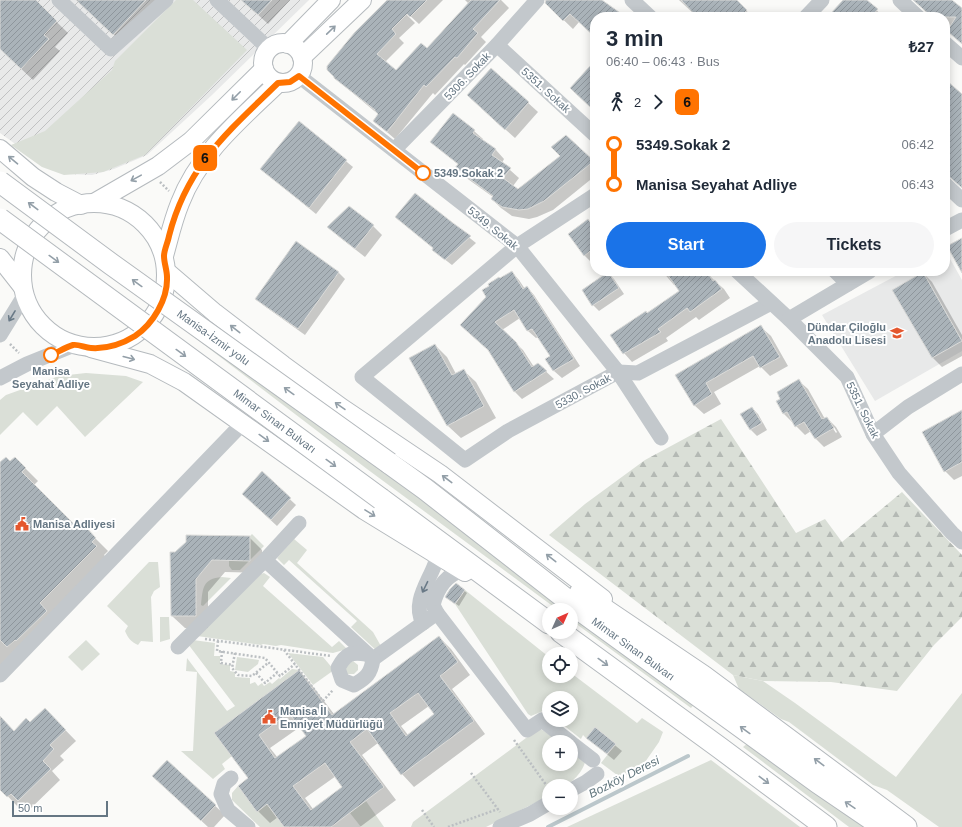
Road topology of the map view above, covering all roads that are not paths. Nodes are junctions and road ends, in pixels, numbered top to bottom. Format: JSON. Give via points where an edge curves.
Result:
{"nodes":[{"id":1,"x":59,"y":0,"type":"edge"},
{"id":2,"x":166,"y":0,"type":"edge"},
{"id":3,"x":217,"y":0,"type":"edge"},
{"id":4,"x":331,"y":0,"type":"edge"},
{"id":5,"x":362,"y":0,"type":"edge"},
{"id":6,"x":538,"y":0,"type":"edge"},
{"id":7,"x":632,"y":0,"type":"edge"},
{"id":8,"x":822,"y":0,"type":"edge"},
{"id":9,"x":900,"y":0,"type":"edge"},
{"id":10,"x":645,"y":12,"type":"edge"},
{"id":11,"x":811,"y":12,"type":"edge"},
{"id":12,"x":913,"y":12,"type":"edge"},
{"id":13,"x":288,"y":44,"type":"junction"},
{"id":14,"x":496,"y":46,"type":"junction"},
{"id":15,"x":269,"y":49,"type":"junction"},
{"id":16,"x":950,"y":49,"type":"edge"},
{"id":17,"x":302,"y":57,"type":"junction"},
{"id":18,"x":962,"y":58,"type":"edge"},
{"id":19,"x":264,"y":68,"type":"junction"},
{"id":20,"x":299,"y":76,"type":"junction"},
{"id":21,"x":278,"y":83,"type":"junction"},
{"id":22,"x":590,"y":131,"type":"edge"},
{"id":23,"x":0,"y":149,"type":"edge"},
{"id":24,"x":394,"y":150,"type":"junction"},
{"id":25,"x":0,"y":182,"type":"edge"},
{"id":26,"x":950,"y":189,"type":"edge"},
{"id":27,"x":590,"y":198,"type":"edge"},
{"id":28,"x":962,"y":200,"type":"edge"},
{"id":29,"x":87,"y":204,"type":"junction"},
{"id":30,"x":0,"y":219,"type":"edge"},
{"id":31,"x":962,"y":220,"type":"edge"},
{"id":32,"x":950,"y":226,"type":"edge"},
{"id":33,"x":517,"y":246,"type":"junction"},
{"id":34,"x":0,"y":258,"type":"edge"},
{"id":35,"x":165,"y":264,"type":"junction"},
{"id":36,"x":742,"y":276,"type":"edge"},
{"id":37,"x":840,"y":276,"type":"edge"},
{"id":38,"x":862,"y":276,"type":"edge"},
{"id":39,"x":848,"y":284,"type":"junction"},
{"id":40,"x":23,"y":291,"type":"junction"},
{"id":41,"x":771,"y":303,"type":"junction"},
{"id":42,"x":789,"y":319,"type":"junction"},
{"id":43,"x":4,"y":339,"type":"edge"},
{"id":44,"x":83,"y":347,"type":"junction"},
{"id":45,"x":618,"y":372,"type":"junction"},
{"id":46,"x":962,"y":374,"type":"edge"},
{"id":47,"x":0,"y":378,"type":"edge"},
{"id":48,"x":242,"y":423,"type":"junction"},
{"id":49,"x":873,"y":434,"type":"junction"},
{"id":50,"x":661,"y":438,"type":"dead end"},
{"id":51,"x":389,"y":463,"type":"joint"},
{"id":52,"x":426,"y":489,"type":"junction"},
{"id":53,"x":299,"y":523,"type":"dead end"},
{"id":54,"x":962,"y":542,"type":"edge"},
{"id":55,"x":434,"y":552,"type":"junction"},
{"id":56,"x":264,"y":560,"type":"junction"},
{"id":57,"x":463,"y":570,"type":"junction"},
{"id":58,"x":437,"y":613,"type":"junction"},
{"id":59,"x":542,"y":619,"type":"edge"},
{"id":60,"x":542,"y":620,"type":"edge"},
{"id":61,"x":423,"y":623,"type":"junction"},
{"id":62,"x":571,"y":639,"type":"edge"},
{"id":63,"x":184,"y":642,"type":"road end"},
{"id":64,"x":370,"y":657,"type":"junction"},
{"id":65,"x":0,"y":674,"type":"edge"},
{"id":66,"x":703,"y":676,"type":"junction"},
{"id":67,"x":562,"y":735,"type":"edge"},
{"id":68,"x":578,"y":749,"type":"edge"},
{"id":69,"x":231,"y":778,"type":"dead end"},
{"id":70,"x":578,"y":786,"type":"edge"},
{"id":71,"x":542,"y":806,"type":"edge"},
{"id":72,"x":504,"y":825,"type":"edge"},
{"id":73,"x":248,"y":827,"type":"edge"},
{"id":74,"x":826,"y":827,"type":"edge"},
{"id":75,"x":883,"y":827,"type":"edge"},
{"id":76,"x":906,"y":827,"type":"edge"}],
"edges":[{"from":1,"to":2,"type":"street","via":[[111,49]]},
{"from":3,"to":15,"type":"street"},
{"from":4,"to":13,"type":"main road"},
{"from":17,"to":5,"type":"main road","one_way":true},
{"from":6,"to":14,"type":"street","name":"5306. Sokak"},
{"from":7,"to":10,"type":"street"},
{"from":8,"to":11,"type":"street"},
{"from":9,"to":12,"type":"street"},
{"from":13,"to":15,"type":"main road","via":[[281,43]]},
{"from":13,"to":17,"type":"main road","via":[[294,46]]},
{"from":14,"to":22,"type":"street","name":"5351. Sokak"},
{"from":14,"to":24,"type":"street","name":"5306. Sokak"},
{"from":15,"to":19,"type":"main road","via":[[263,62]]},
{"from":16,"to":18,"type":"street"},
{"from":17,"to":20,"type":"main road","via":[[302,70]]},
{"from":19,"to":21,"type":"main road","via":[[267,75]]},
{"from":19,"to":29,"type":"main road","one_way":true,"via":[[191,141],[169,158]]},
{"from":20,"to":21,"type":"main road","via":[[290,82]]},
{"from":20,"to":24,"type":"street","name":"5349. Sokak"},
{"from":21,"to":35,"type":"main road","via":[[229,130],[209,152],[192,177],[172,222]]},
{"from":29,"to":23,"type":"main road","one_way":true,"via":[[56,192],[33,177]]},
{"from":24,"to":33,"type":"street","name":"5349. Sokak"},
{"from":51,"to":25,"type":"highway","name":"Manisa-İzmir yolu","one_way":true,"bridge":true,"via":[[110,264]]},
{"from":26,"to":28,"type":"street"},
{"from":27,"to":33,"type":"street"},
{"from":29,"to":35,"type":"main road","via":[[110,204],[138,218],[150,228],[158,241]]},
{"from":29,"to":40,"type":"main road","via":[[74,206],[56,214],[40,226],[29,243],[23,262]]},
{"from":30,"to":59,"type":"highway","name":"Mimar Sinan Bulvarı","one_way":true,"bridge":true},
{"from":31,"to":32,"type":"street"},
{"from":33,"to":45,"type":"street","name":"5349. Sokak"},
{"from":33,"to":45,"type":"street","name":"5330. Sokak","via":[[362,377],[465,460],[508,432]]},
{"from":34,"to":40,"type":"main road"},
{"from":35,"to":44,"type":"main road","via":[[167,279],[162,301],[151,321],[135,336],[114,346]]},
{"from":66,"to":35,"type":"main road","one_way":true,"via":[[504,521],[342,408],[215,313]]},
{"from":36,"to":41,"type":"street","name":"5351. Sokak"},
{"from":37,"to":39,"type":"street"},
{"from":38,"to":39,"type":"street"},
{"from":39,"to":42,"type":"street"},
{"from":40,"to":43,"type":"street","one_way":true},
{"from":40,"to":44,"type":"main road","via":[[36,319],[50,333]]},
{"from":41,"to":42,"type":"street","name":"5351. Sokak"},
{"from":41,"to":45,"type":"street","name":"5330. Sokak","via":[[638,373]]},
{"from":42,"to":49,"type":"street","name":"5351. Sokak","via":[[847,377]]},
{"from":44,"to":47,"type":"street","via":[[27,364]]},
{"from":44,"to":48,"type":"main road","one_way":true,"via":[[150,364],[184,382]]},
{"from":45,"to":50,"type":"street","name":"5349. Sokak"},
{"from":46,"to":49,"type":"street","via":[[908,407]]},
{"from":48,"to":55,"type":"main road","one_way":true,"via":[[364,510]]},
{"from":48,"to":65,"type":"street"},
{"from":49,"to":54,"type":"street","name":"5351. Sokak","via":[[899,473]]},
{"from":51,"to":52,"type":"highway","name":"Mimar Sinan Bulvarı"},
{"from":52,"to":66,"type":"highway"},
{"from":75,"to":52,"type":"highway","name":"Mimar Sinan Bulvarı","one_way":true,"via":[[816,782],[584,613]]},
{"from":53,"to":56,"type":"street"},
{"from":55,"to":57,"type":"main road"},
{"from":55,"to":61,"type":"street","one_way":true,"via":[[435,564],[419,600],[419,616]]},
{"from":56,"to":63,"type":"street"},
{"from":56,"to":64,"type":"street"},
{"from":57,"to":58,"type":"street","via":[[455,572],[444,581],[436,594],[433,606]]},
{"from":57,"to":60,"type":"main road"},
{"from":58,"to":61,"type":"street"},
{"from":58,"to":67,"type":"street","via":[[527,730],[542,720]]},
{"from":61,"to":64,"type":"street"},
{"from":62,"to":74,"type":"highway","one_way":true},
{"from":64,"to":64,"type":"street","via":[[353,652],[343,658],[338,668],[342,680],[354,686],[366,678],[372,666]]},
{"from":76,"to":66,"type":"highway","one_way":true},
{"from":68,"to":70,"type":"street","via":[[595,767],[586,782]]},
{"from":69,"to":73,"type":"street","via":[[224,784],[221,794],[228,810]]},
{"from":71,"to":72,"type":"street"}]}
